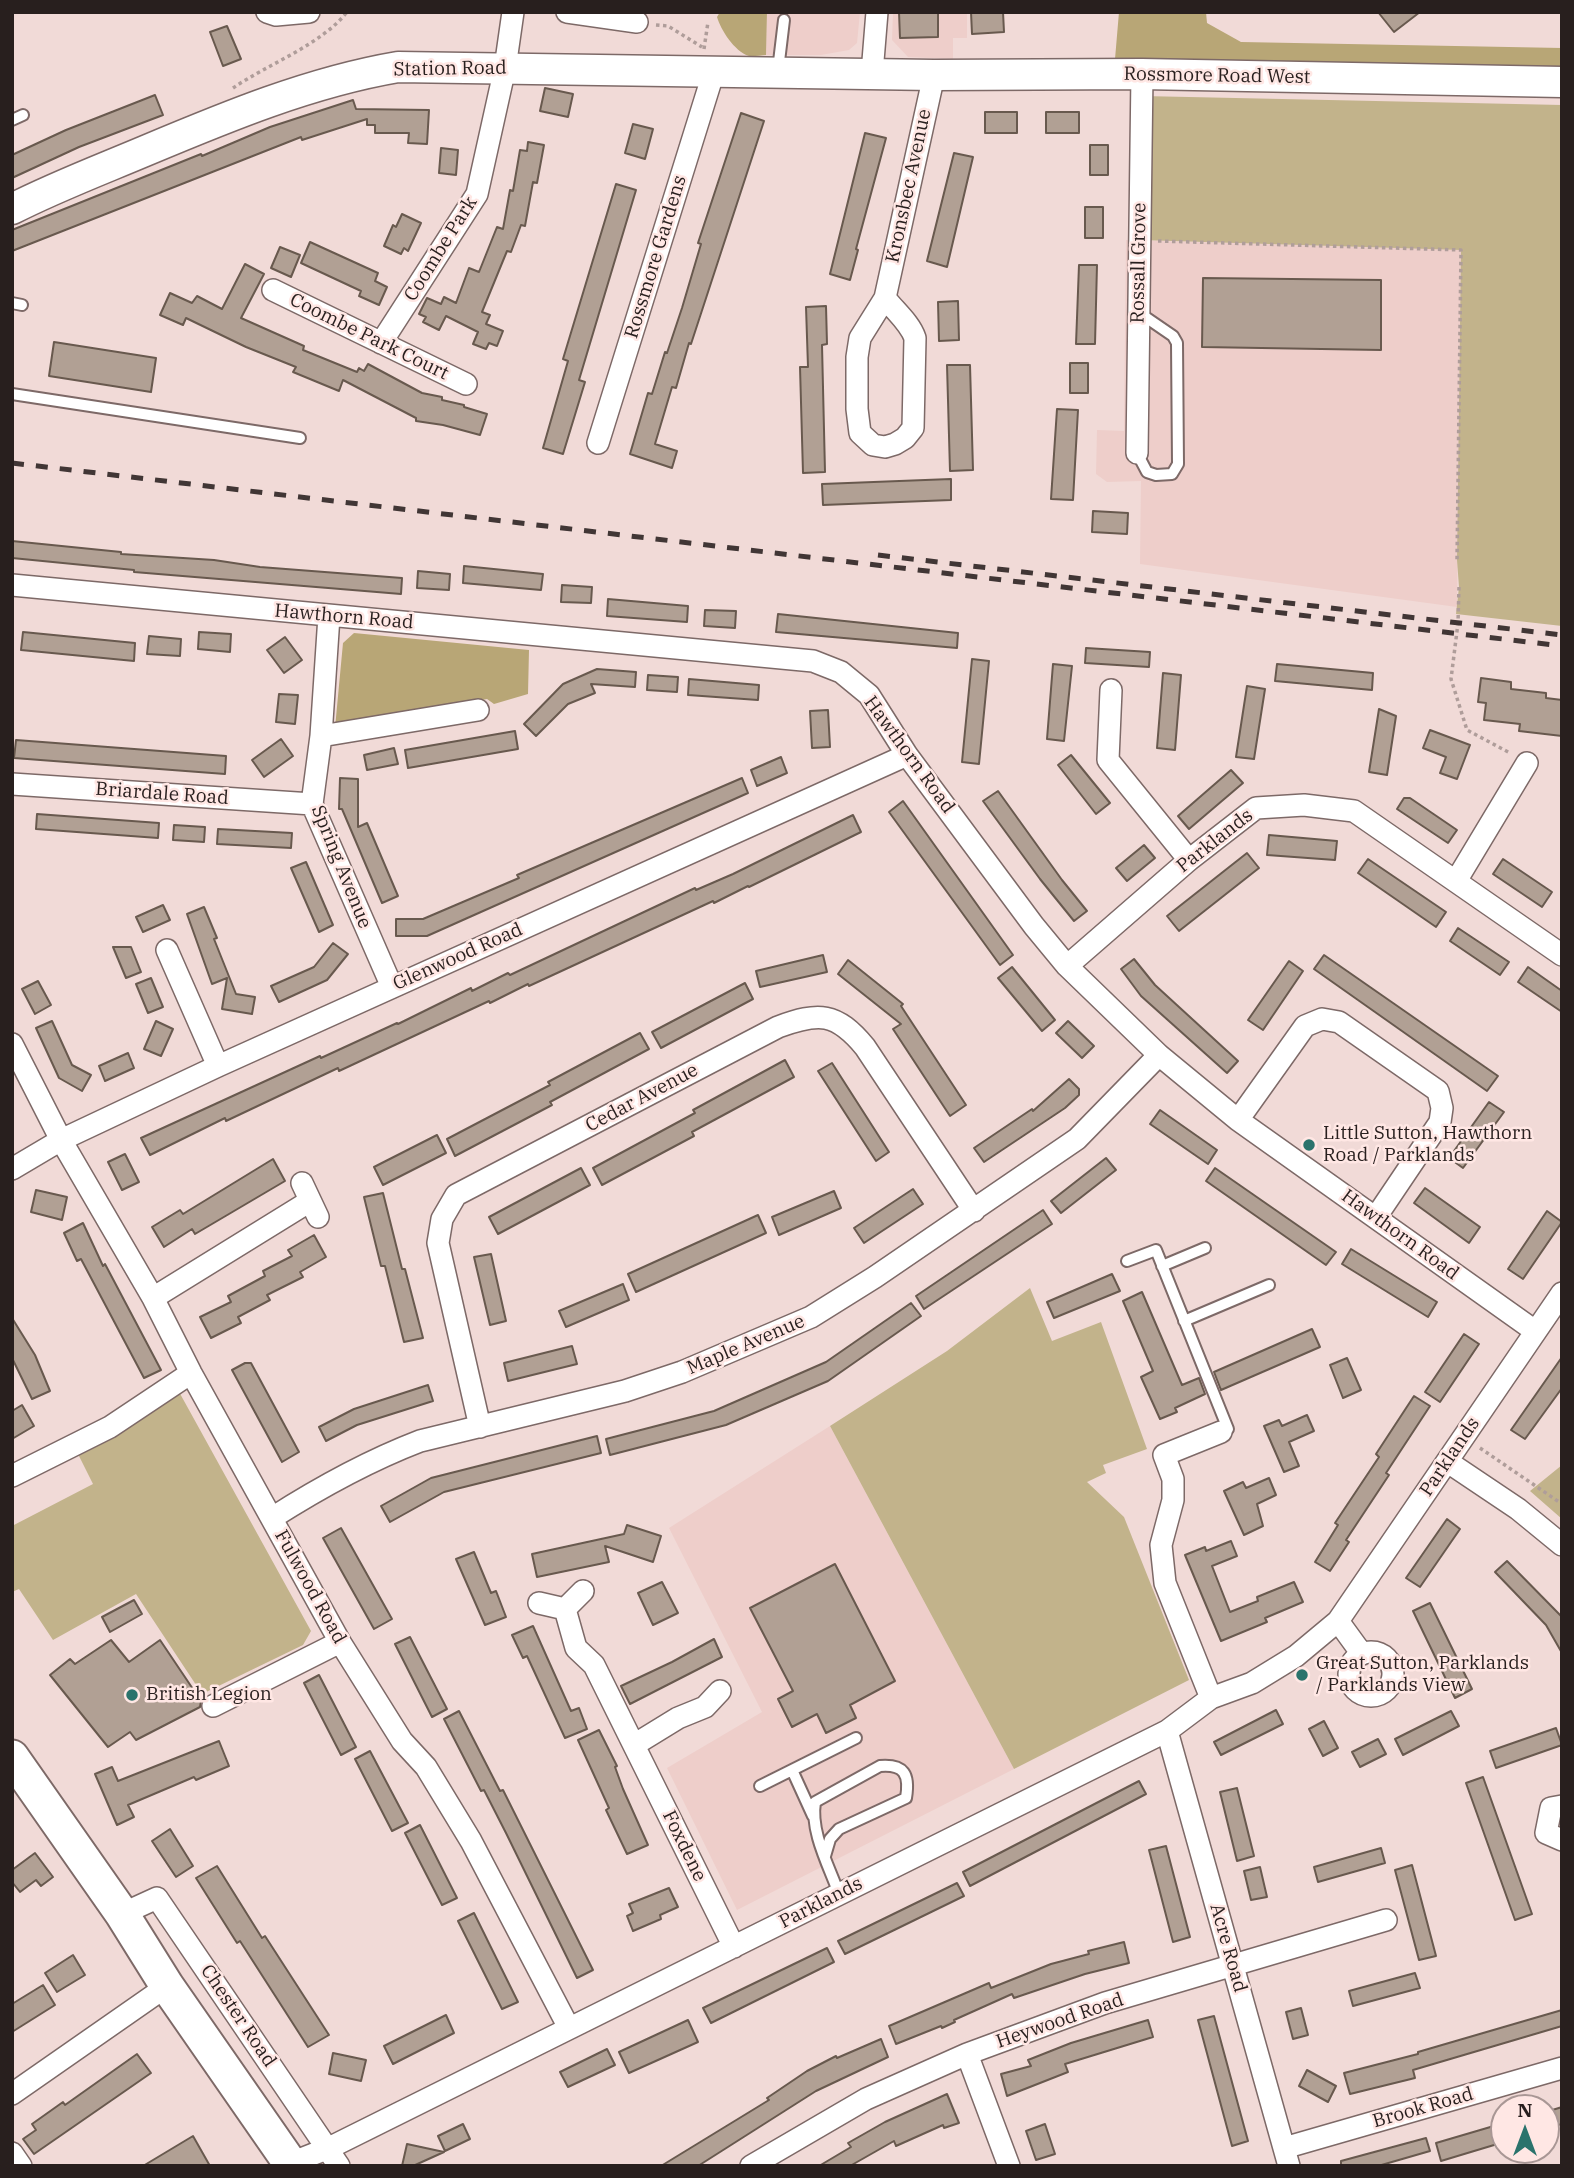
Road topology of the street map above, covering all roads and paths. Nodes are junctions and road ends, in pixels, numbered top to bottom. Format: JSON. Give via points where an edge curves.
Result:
{"nodes":[{"id":1,"x":267,"y":12,"type":"edge"},
{"id":2,"x":309,"y":12,"type":"edge"},
{"id":3,"x":347,"y":12,"type":"edge"},
{"id":4,"x":513,"y":12,"type":"edge"},
{"id":5,"x":566,"y":12,"type":"edge"},
{"id":6,"x":877,"y":12,"type":"edge"},
{"id":7,"x":784,"y":20,"type":"dead end"},
{"id":8,"x":637,"y":22,"type":"joint"},
{"id":9,"x":708,"y":22,"type":"dead end"},
{"id":10,"x":709,"y":60,"type":"junction"},
{"id":11,"x":505,"y":68,"type":"junction"},
{"id":12,"x":778,"y":71,"type":"junction"},
{"id":13,"x":872,"y":73,"type":"junction"},
{"id":14,"x":1142,"y":74,"type":"junction"},
{"id":15,"x":934,"y":75,"type":"junction"},
{"id":16,"x":1562,"y":82,"type":"edge"},
{"id":17,"x":225,"y":93,"type":"dead end"},
{"id":18,"x":12,"y":209,"type":"edge"},
{"id":19,"x":1140,"y":240,"type":"junction"},
{"id":20,"x":273,"y":290,"type":"dead end"},
{"id":21,"x":885,"y":298,"type":"junction"},
{"id":22,"x":1138,"y":312,"type":"junction"},
{"id":23,"x":381,"y":343,"type":"junction"},
{"id":24,"x":466,"y":384,"type":"dead end"},
{"id":25,"x":12,"y":394,"type":"edge"},
{"id":26,"x":300,"y":438,"type":"dead end"},
{"id":27,"x":598,"y":443,"type":"dead end"},
{"id":28,"x":1137,"y":453,"type":"joint"},
{"id":29,"x":1457,"y":561,"type":"dead end"},
{"id":30,"x":12,"y":585,"type":"edge"},
{"id":31,"x":1459,"y":587,"type":"dead end"},
{"id":32,"x":329,"y":616,"type":"junction"},
{"id":33,"x":1111,"y":690,"type":"dead end"},
{"id":34,"x":478,"y":710,"type":"dead end"},
{"id":35,"x":321,"y":737,"type":"junction"},
{"id":36,"x":908,"y":755,"type":"junction"},
{"id":37,"x":1527,"y":763,"type":"joint"},
{"id":38,"x":12,"y":784,"type":"edge"},
{"id":39,"x":312,"y":804,"type":"junction"},
{"id":40,"x":1189,"y":860,"type":"junction"},
{"id":41,"x":1456,"y":881,"type":"junction"},
{"id":42,"x":167,"y":950,"type":"dead end"},
{"id":43,"x":1562,"y":956,"type":"edge"},
{"id":44,"x":1067,"y":966,"type":"junction"},
{"id":45,"x":392,"y":987,"type":"junction"},
{"id":46,"x":12,"y":1044,"type":"edge"},
{"id":47,"x":1159,"y":1055,"type":"junction"},
{"id":48,"x":218,"y":1066,"type":"junction"},
{"id":49,"x":1238,"y":1119,"type":"junction"},
{"id":50,"x":61,"y":1140,"type":"junction"},
{"id":51,"x":12,"y":1169,"type":"edge"},
{"id":52,"x":310,"y":1200,"type":"dead end"},
{"id":53,"x":974,"y":1211,"type":"junction"},
{"id":54,"x":1376,"y":1217,"type":"junction"},
{"id":55,"x":1205,"y":1248,"type":"dead end"},
{"id":56,"x":1127,"y":1261,"type":"dead end"},
{"id":57,"x":1162,"y":1266,"type":"junction"},
{"id":58,"x":1269,"y":1285,"type":"dead end"},
{"id":59,"x":1562,"y":1293,"type":"edge"},
{"id":60,"x":153,"y":1298,"type":"junction"},
{"id":61,"x":1184,"y":1321,"type":"junction"},
{"id":62,"x":1535,"y":1331,"type":"junction"},
{"id":63,"x":191,"y":1373,"type":"junction"},
{"id":64,"x":480,"y":1427,"type":"junction"},
{"id":65,"x":1221,"y":1432,"type":"joint"},
{"id":66,"x":1464,"y":1437,"type":"junction"},
{"id":67,"x":1448,"y":1462,"type":"junction"},
{"id":68,"x":12,"y":1476,"type":"edge"},
{"id":69,"x":1562,"y":1504,"type":"edge"},
{"id":70,"x":272,"y":1518,"type":"junction"},
{"id":71,"x":1562,"y":1545,"type":"edge"},
{"id":72,"x":583,"y":1591,"type":"dead end"},
{"id":73,"x":539,"y":1603,"type":"dead end"},
{"id":74,"x":565,"y":1609,"type":"junction"},
{"id":75,"x":1338,"y":1621,"type":"junction"},
{"id":76,"x":340,"y":1642,"type":"junction"},
{"id":77,"x":1363,"y":1654,"type":"dead end"},
{"id":78,"x":720,"y":1691,"type":"dead end"},
{"id":79,"x":1211,"y":1698,"type":"junction"},
{"id":80,"x":213,"y":1706,"type":"dead end"},
{"id":81,"x":1167,"y":1731,"type":"junction"},
{"id":82,"x":856,"y":1738,"type":"dead end"},
{"id":83,"x":634,"y":1745,"type":"junction"},
{"id":84,"x":12,"y":1758,"type":"edge"},
{"id":85,"x":792,"y":1770,"type":"junction"},
{"id":86,"x":760,"y":1786,"type":"dead end"},
{"id":87,"x":1562,"y":1806,"type":"edge"},
{"id":88,"x":813,"y":1816,"type":"junction"},
{"id":89,"x":1562,"y":1840,"type":"edge"},
{"id":90,"x":825,"y":1856,"type":"junction"},
{"id":91,"x":839,"y":1894,"type":"junction"},
{"id":92,"x":122,"y":1914,"type":"junction"},
{"id":93,"x":1386,"y":1920,"type":"dead end"},
{"id":94,"x":734,"y":1947,"type":"junction"},
{"id":95,"x":1234,"y":1967,"type":"junction"},
{"id":96,"x":167,"y":1986,"type":"junction"},
{"id":97,"x":569,"y":2028,"type":"junction"},
{"id":98,"x":967,"y":2054,"type":"junction"},
{"id":99,"x":1562,"y":2068,"type":"edge"},
{"id":100,"x":12,"y":2094,"type":"edge"},
{"id":101,"x":12,"y":2153,"type":"edge"},
{"id":102,"x":334,"y":2157,"type":"edge"},
{"id":103,"x":1286,"y":2157,"type":"edge"},
{"id":104,"x":291,"y":2164,"type":"edge"},
{"id":105,"x":21,"y":2166,"type":"edge"},
{"id":106,"x":751,"y":2166,"type":"edge"},
{"id":107,"x":1009,"y":2166,"type":"edge"}],
"edges":[{"from":1,"to":2,"type":"street"},
{"from":3,"to":17,"type":"path","via":[[338,23]]},
{"from":4,"to":11,"type":"street","name":"Coombe Park"},
{"from":5,"to":8,"type":"street"},
{"from":6,"to":13,"type":"street"},
{"from":7,"to":12,"type":"lane"},
{"from":8,"to":10,"type":"path","via":[[668,26]]},
{"from":9,"to":10,"type":"path"},
{"from":10,"to":11,"type":"main road","name":"Station Road"},
{"from":10,"to":12,"type":"main road","name":"Station Road"},
{"from":10,"to":27,"type":"street","name":"Rossmore Gardens"},
{"from":11,"to":18,"type":"main road","name":"Station Road","via":[[398,67],[358,74],[199,128]]},
{"from":11,"to":23,"type":"street","name":"Coombe Park","via":[[477,194]]},
{"from":12,"to":13,"type":"main road","name":"Station Road"},
{"from":13,"to":15,"type":"main road","name":"Rossmore Road West"},
{"from":14,"to":15,"type":"main road","name":"Rossmore Road West"},
{"from":14,"to":16,"type":"main road","name":"Rossmore Road West"},
{"from":14,"to":19,"type":"street","name":"Rossall Grove"},
{"from":15,"to":21,"type":"street","name":"Kronsbec Avenue"},
{"from":19,"to":22,"type":"street","name":"Rossall Grove"},
{"from":19,"to":29,"type":"path","via":[[1461,250]]},
{"from":20,"to":23,"type":"street","name":"Coombe Park Court"},
{"from":21,"to":21,"type":"street","name":"Kronsbec Avenue","via":[[860,338],[857,356],[860,433],[873,445],[885,447],[914,428],[915,412],[915,338]]},
{"from":22,"to":28,"type":"street","name":"Rossall Grove"},
{"from":22,"to":28,"type":"lane","via":[[1173,335],[1177,343],[1178,464],[1172,474],[1156,475],[1147,472]]},
{"from":23,"to":24,"type":"street","name":"Coombe Park Court"},
{"from":25,"to":26,"type":"lane"},
{"from":30,"to":32,"type":"street","name":"Hawthorn Road"},
{"from":31,"to":37,"type":"path","via":[[1451,679],[1467,730]]},
{"from":32,"to":35,"type":"street","name":"Spring Avenue"},
{"from":32,"to":36,"type":"street","name":"Hawthorn Road","via":[[813,661],[841,673],[869,695]]},
{"from":33,"to":40,"type":"street","via":[[1108,760]]},
{"from":34,"to":35,"type":"street"},
{"from":35,"to":39,"type":"street","name":"Spring Avenue"},
{"from":36,"to":44,"type":"street","name":"Hawthorn Road"},
{"from":36,"to":45,"type":"street","name":"Glenwood Road"},
{"from":37,"to":41,"type":"street"},
{"from":38,"to":39,"type":"street","name":"Briardale Road"},
{"from":39,"to":45,"type":"street","name":"Spring Avenue"},
{"from":40,"to":41,"type":"street","name":"Parklands","via":[[1256,808],[1304,805],[1354,811]]},
{"from":40,"to":44,"type":"street","name":"Parklands"},
{"from":41,"to":43,"type":"street","name":"Parklands"},
{"from":42,"to":48,"type":"street"},
{"from":44,"to":47,"type":"street","name":"Hawthorn Road"},
{"from":45,"to":48,"type":"street","name":"Glenwood Road"},
{"from":46,"to":50,"type":"street","name":"Fulwood Road"},
{"from":47,"to":49,"type":"street","name":"Hawthorn Road"},
{"from":47,"to":53,"type":"street","name":"Maple Avenue","via":[[1077,1139]]},
{"from":48,"to":50,"type":"street","name":"Glenwood Road"},
{"from":49,"to":54,"type":"street","name":"Hawthorn Road"},
{"from":49,"to":54,"type":"street","via":[[1305,1026],[1322,1020],[1350,1029],[1437,1091],[1442,1108],[1440,1122]]},
{"from":50,"to":51,"type":"street","name":"Glenwood Road"},
{"from":50,"to":60,"type":"street","name":"Fulwood Road"},
{"from":52,"to":60,"type":"street"},
{"from":53,"to":64,"type":"street","name":"Maple Avenue","via":[[811,1317],[770,1336],[625,1391]]},
{"from":53,"to":64,"type":"street","name":"Cedar Avenue","via":[[848,1027],[826,1018],[803,1018],[778,1027],[456,1195],[442,1219],[438,1243]]},
{"from":54,"to":62,"type":"street","name":"Hawthorn Road"},
{"from":55,"to":57,"type":"lane"},
{"from":56,"to":57,"type":"lane","via":[[1156,1250]]},
{"from":57,"to":61,"type":"lane"},
{"from":58,"to":61,"type":"lane"},
{"from":59,"to":62,"type":"street","name":"Parklands"},
{"from":60,"to":63,"type":"street","name":"Fulwood Road"},
{"from":61,"to":65,"type":"lane","via":[[1228,1429]]},
{"from":62,"to":66,"type":"street","name":"Parklands"},
{"from":63,"to":68,"type":"street","via":[[110,1427]]},
{"from":63,"to":70,"type":"street","name":"Fulwood Road"},
{"from":64,"to":70,"type":"street","name":"Maple Avenue","via":[[399,1449],[316,1490]]},
{"from":65,"to":79,"type":"street","via":[[1164,1455],[1173,1479],[1173,1500],[1161,1545],[1165,1583]]},
{"from":66,"to":67,"type":"street","name":"Parklands"},
{"from":66,"to":69,"type":"path"},
{"from":67,"to":71,"type":"street"},
{"from":67,"to":75,"type":"street","name":"Parklands"},
{"from":70,"to":76,"type":"street","name":"Fulwood Road"},
{"from":72,"to":74,"type":"street"},
{"from":73,"to":74,"type":"street"},
{"from":74,"to":83,"type":"street","name":"Foxdene","via":[[576,1648],[594,1665]]},
{"from":75,"to":77,"type":"street"},
{"from":75,"to":79,"type":"street","name":"Parklands","via":[[1296,1656],[1252,1683]]},
{"from":76,"to":80,"type":"street"},
{"from":76,"to":97,"type":"street","name":"Fulwood Road","via":[[471,1841]]},
{"from":78,"to":83,"type":"street","via":[[705,1707]]},
{"from":79,"to":81,"type":"street","name":"Parklands"},
{"from":81,"to":91,"type":"street","name":"Parklands"},
{"from":81,"to":95,"type":"street","name":"Acre Road"},
{"from":82,"to":85,"type":"lane"},
{"from":83,"to":94,"type":"street","name":"Foxdene"},
{"from":84,"to":92,"type":"main road","name":"Chester Road"},
{"from":85,"to":86,"type":"lane"},
{"from":85,"to":88,"type":"lane"},
{"from":87,"to":89,"type":"street","via":[[1550,1808],[1546,1833]]},
{"from":88,"to":90,"type":"lane"},
{"from":88,"to":90,"type":"lane","via":[[815,1802],[880,1766],[901,1768],[906,1776],[906,1798],[839,1829]]},
{"from":90,"to":91,"type":"lane"},
{"from":91,"to":94,"type":"street","name":"Parklands"},
{"from":92,"to":96,"type":"main road","name":"Chester Road"},
{"from":92,"to":102,"type":"street","name":"Chester Road","via":[[158,1898]]},
{"from":93,"to":95,"type":"street","name":"Heywood Road"},
{"from":94,"to":97,"type":"street","name":"Parklands"},
{"from":95,"to":98,"type":"street","name":"Heywood Road","via":[[1105,2003]]},
{"from":95,"to":103,"type":"street","name":"Acre Road"},
{"from":96,"to":100,"type":"street"},
{"from":96,"to":104,"type":"main road","name":"Chester Road"},
{"from":97,"to":102,"type":"street","name":"Parklands"},
{"from":98,"to":106,"type":"street","name":"Heywood Road","via":[[866,2099]]},
{"from":98,"to":107,"type":"street"},
{"from":99,"to":103,"type":"street","name":"Brook Road"},
{"from":101,"to":105,"type":"street"},
{"from":102,"to":104,"type":"street","name":"Parklands"}]}
